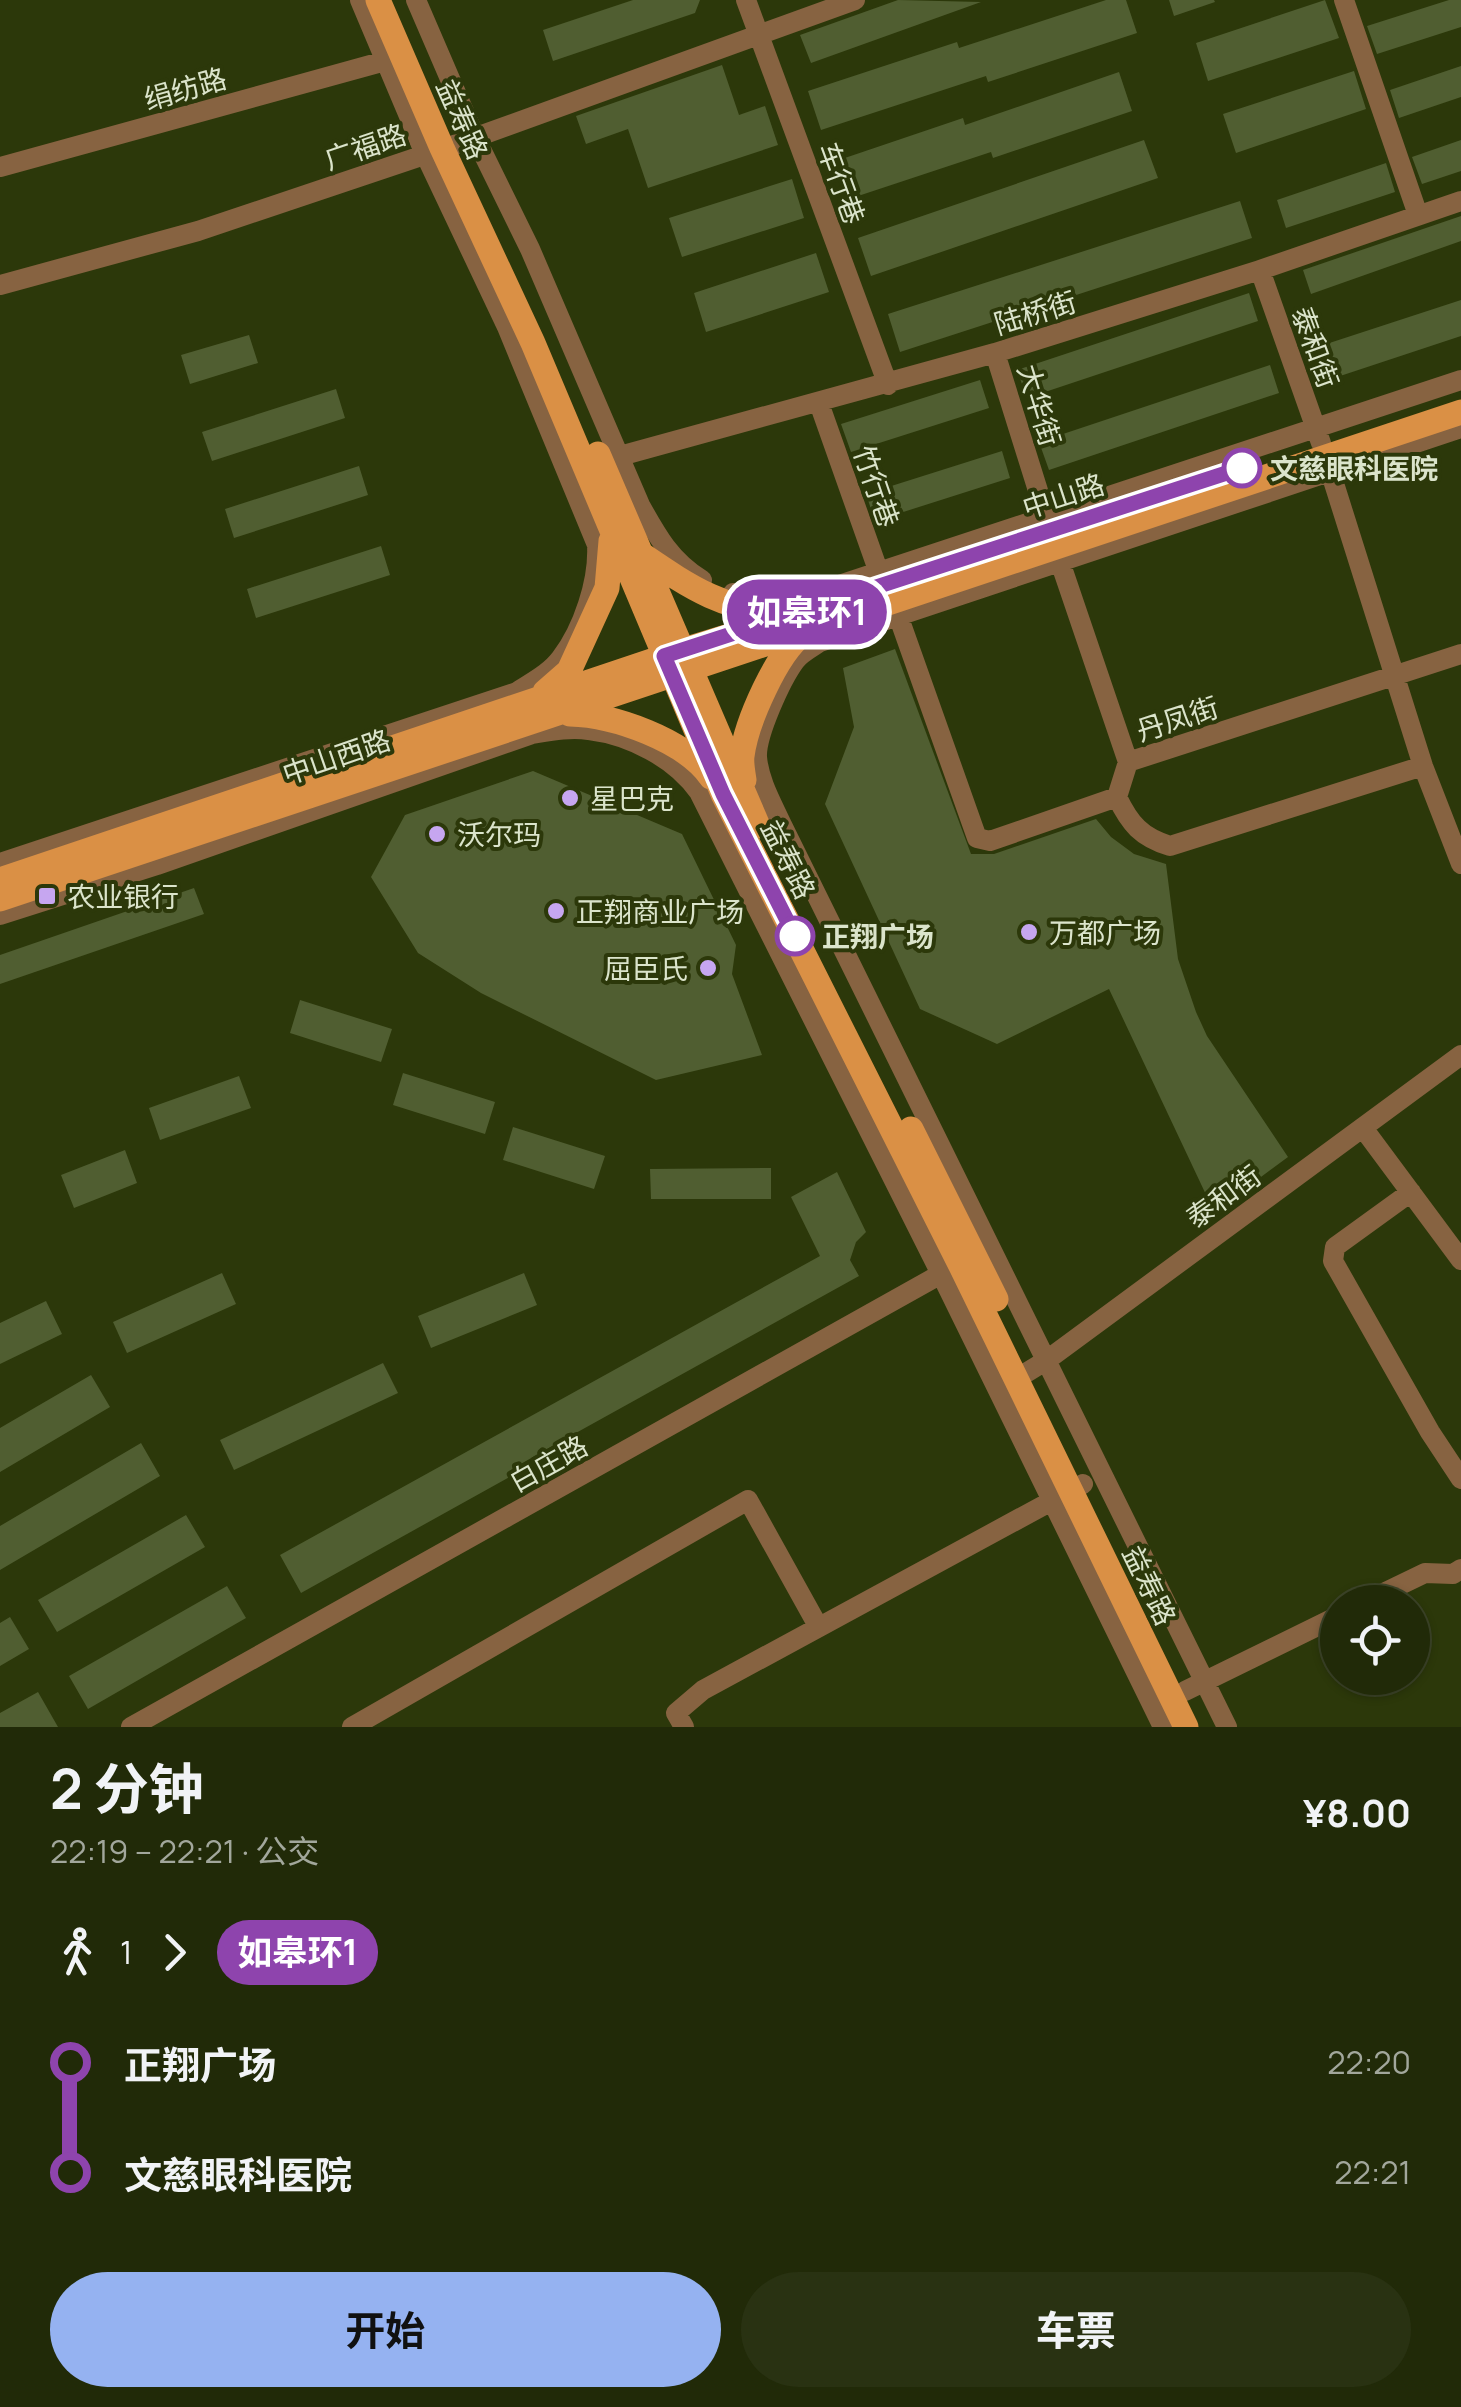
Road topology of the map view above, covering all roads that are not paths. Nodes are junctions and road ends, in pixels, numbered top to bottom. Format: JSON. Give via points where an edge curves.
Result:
{"nodes":[{"id":1,"x":360,"y":0,"type":"edge"},
{"id":2,"x":378,"y":0,"type":"edge"},
{"id":3,"x":395,"y":0,"type":"edge"},
{"id":4,"x":416,"y":0,"type":"edge"},
{"id":5,"x":746,"y":0,"type":"edge"},
{"id":6,"x":854,"y":0,"type":"edge"},
{"id":7,"x":1344,"y":0,"type":"edge"},
{"id":8,"x":757,"y":35,"type":"junction"},
{"id":9,"x":385,"y":60,"type":"junction"},
{"id":10,"x":450,"y":146,"type":"junction"},
{"id":11,"x":0,"y":167,"type":"edge"},
{"id":12,"x":1461,"y":201,"type":"edge"},
{"id":13,"x":1418,"y":215,"type":"junction"},
{"id":14,"x":1260,"y":270,"type":"junction"},
{"id":15,"x":0,"y":285,"type":"edge"},
{"id":16,"x":994,"y":353,"type":"junction"},
{"id":17,"x":1461,"y":380,"type":"edge"},
{"id":18,"x":888,"y":385,"type":"junction"},
{"id":19,"x":1461,"y":396,"type":"edge"},
{"id":20,"x":819,"y":403,"type":"junction"},
{"id":21,"x":1461,"y":412,"type":"edge"},
{"id":22,"x":1461,"y":428,"type":"edge"},
{"id":23,"x":1323,"y":450,"type":"junction"},
{"id":24,"x":620,"y":456,"type":"junction"},
{"id":25,"x":612,"y":532,"type":"junction"},
{"id":26,"x":1053,"y":539,"type":"junction"},
{"id":27,"x":642,"y":555,"type":"junction"},
{"id":28,"x":888,"y":593,"type":"junction"},
{"id":29,"x":813,"y":619,"type":"junction"},
{"id":30,"x":1461,"y":654,"type":"edge"},
{"id":31,"x":678,"y":663,"type":"junction"},
{"id":32,"x":1396,"y":676,"type":"junction"},
{"id":33,"x":545,"y":706,"type":"junction"},
{"id":34,"x":1128,"y":762,"type":"junction"},
{"id":35,"x":1424,"y":766,"type":"junction"},
{"id":36,"x":734,"y":797,"type":"junction"},
{"id":37,"x":1117,"y":797,"type":"junction"},
{"id":38,"x":0,"y":863,"type":"edge"},
{"id":39,"x":1461,"y":864,"type":"edge"},
{"id":40,"x":0,"y":880,"type":"edge"},
{"id":41,"x":0,"y":899,"type":"edge"},
{"id":42,"x":0,"y":915,"type":"edge"},
{"id":43,"x":1461,"y":1056,"type":"edge"},
{"id":44,"x":1363,"y":1128,"type":"junction"},
{"id":45,"x":1412,"y":1192,"type":"junction"},
{"id":46,"x":1461,"y":1260,"type":"edge"},
{"id":47,"x":967,"y":1261,"type":"junction"},
{"id":48,"x":1031,"y":1370,"type":"junction"},
{"id":49,"x":1461,"y":1478,"type":"edge"},
{"id":50,"x":1069,"y":1493,"type":"junction"},
{"id":51,"x":1461,"y":1570,"type":"edge"},
{"id":52,"x":1400,"y":1585,"type":"edge"},
{"id":53,"x":1320,"y":1625,"type":"edge"},
{"id":54,"x":818,"y":1626,"type":"junction"},
{"id":55,"x":1194,"y":1686,"type":"junction"},
{"id":56,"x":130,"y":1727,"type":"edge"},
{"id":57,"x":352,"y":1727,"type":"edge"},
{"id":58,"x":684,"y":1727,"type":"edge"},
{"id":59,"x":1163,"y":1727,"type":"edge"},
{"id":60,"x":1186,"y":1727,"type":"edge"},
{"id":61,"x":1203,"y":1727,"type":"edge"},
{"id":62,"x":1227,"y":1727,"type":"edge"}],
"edges":[{"from":1,"to":9,"type":"street"},
{"from":2,"to":10,"type":"main road","name":"益寿路"},
{"from":3,"to":10,"type":"main road","name":"益寿路"},
{"from":4,"to":10,"type":"street"},
{"from":5,"to":8,"type":"street","name":"车行巷"},
{"from":6,"to":8,"type":"street","name":"广福路"},
{"from":7,"to":13,"type":"street"},
{"from":8,"to":10,"type":"street","name":"广福路"},
{"from":8,"to":18,"type":"street","name":"车行巷"},
{"from":9,"to":10,"type":"street"},
{"from":9,"to":11,"type":"street","name":"绢纺路"},
{"from":10,"to":15,"type":"street","name":"广福路","via":[[198,231]]},
{"from":10,"to":24,"type":"street","via":[[530,249]]},
{"from":10,"to":25,"type":"main road","name":"益寿路"},
{"from":10,"to":27,"type":"main road","name":"益寿路"},
{"from":10,"to":38,"type":"street","via":[[507,327],[597,545],[594,589],[563,656],[517,692]]},
{"from":12,"to":13,"type":"street","name":"陆桥街"},
{"from":13,"to":14,"type":"street","name":"陆桥街"},
{"from":14,"to":16,"type":"street","name":"陆桥街"},
{"from":14,"to":23,"type":"street","name":"泰和街"},
{"from":16,"to":18,"type":"street","name":"陆桥街"},
{"from":16,"to":26,"type":"street","name":"大华街"},
{"from":17,"to":23,"type":"street"},
{"from":18,"to":20,"type":"street","name":"陆桥街"},
{"from":19,"to":23,"type":"main road","name":"中山路"},
{"from":20,"to":24,"type":"street","name":"陆桥街"},
{"from":20,"to":28,"type":"street","name":"竹行巷"},
{"from":21,"to":23,"type":"main road","name":"中山路"},
{"from":22,"to":23,"type":"street"},
{"from":23,"to":26,"type":"main road","name":"中山路"},
{"from":23,"to":32,"type":"street","name":"泰和街"},
{"from":24,"to":28,"type":"street","via":[[660,542],[675,561],[717,589],[778,599],[828,588]]},
{"from":25,"to":31,"type":"main road","name":"益寿路"},
{"from":25,"to":33,"type":"main road","via":[[607,588]]},
{"from":26,"to":28,"type":"main road","name":"中山路"},
{"from":26,"to":34,"type":"street","name":"丹凤街"},
{"from":27,"to":29,"type":"main road","via":[[713,599]]},
{"from":27,"to":31,"type":"main road","name":"益寿路"},
{"from":28,"to":29,"type":"main road","name":"中山路"},
{"from":28,"to":37,"type":"street","name":"竹行巷","via":[[977,838],[990,841]]},
{"from":28,"to":47,"type":"street","via":[[797,657],[757,754],[762,780]]},
{"from":29,"to":31,"type":"main road","name":"中山路"},
{"from":29,"to":36,"type":"main road","via":[[775,666],[751,724]]},
{"from":30,"to":32,"type":"street","name":"丹凤街"},
{"from":31,"to":33,"type":"main road","name":"中山西路"},
{"from":31,"to":36,"type":"main road","name":"益寿路"},
{"from":32,"to":34,"type":"street","name":"丹凤街"},
{"from":32,"to":35,"type":"street","name":"泰和街"},
{"from":33,"to":36,"type":"main road","via":[[598,715],[679,748]]},
{"from":33,"to":40,"type":"main road","name":"中山西路"},
{"from":33,"to":41,"type":"main road","name":"中山西路"},
{"from":34,"to":37,"type":"street"},
{"from":35,"to":37,"type":"street","via":[[1170,846],[1131,825]]},
{"from":35,"to":39,"type":"street","name":"泰和街"},
{"from":36,"to":47,"type":"main road","name":"益寿路"},
{"from":42,"to":47,"type":"street","via":[[532,734],[589,730],[640,746],[672,763],[699,792]]},
{"from":43,"to":44,"type":"street","name":"泰和街"},
{"from":44,"to":45,"type":"street"},
{"from":44,"to":48,"type":"street","name":"泰和街"},
{"from":45,"to":46,"type":"street"},
{"from":45,"to":49,"type":"street","via":[[1335,1247],[1333,1261]]},
{"from":47,"to":48,"type":"main road","name":"益寿路"},
{"from":47,"to":48,"type":"street"},
{"from":47,"to":50,"type":"street"},
{"from":47,"to":56,"type":"street","name":"白庄路"},
{"from":48,"to":50,"type":"main road","name":"益寿路"},
{"from":48,"to":55,"type":"street"},
{"from":50,"to":54,"type":"street"},
{"from":50,"to":55,"type":"main road","name":"益寿路"},
{"from":50,"to":59,"type":"street"},
{"from":50,"to":60,"type":"main road","name":"益寿路"},
{"from":51,"to":52,"type":"street","via":[[1425,1573]]},
{"from":53,"to":55,"type":"street"},
{"from":54,"to":57,"type":"street","via":[[748,1500]]},
{"from":54,"to":58,"type":"street","via":[[703,1690],[676,1712]]},
{"from":55,"to":61,"type":"main road","name":"益寿路"},
{"from":55,"to":62,"type":"street"}]}
